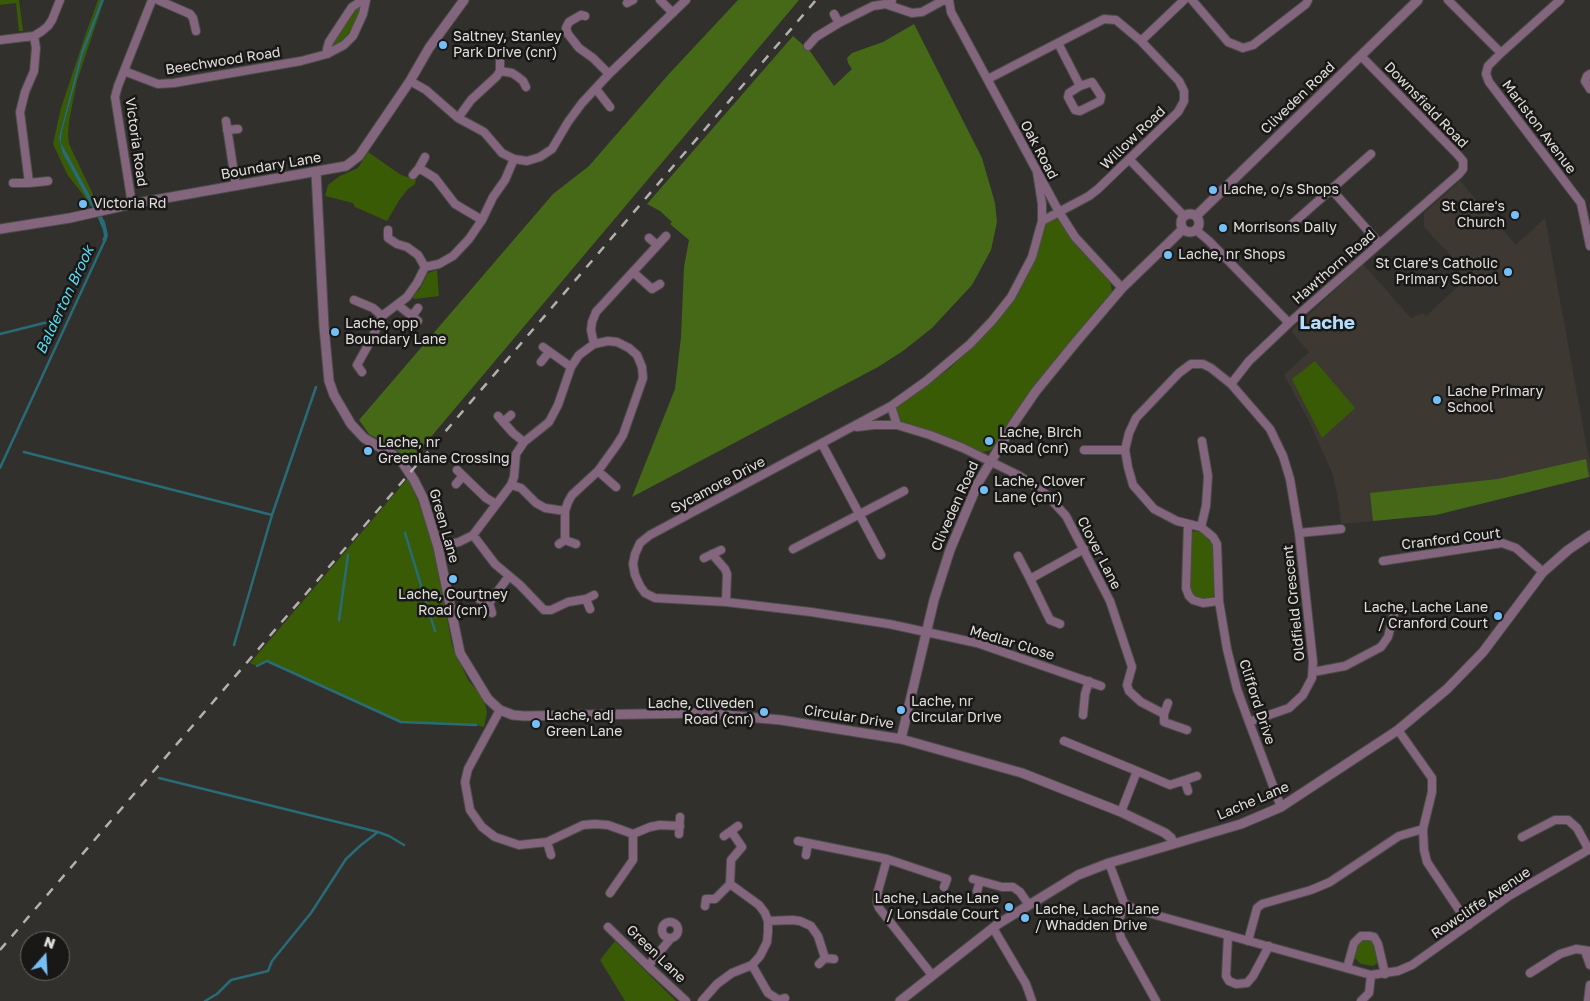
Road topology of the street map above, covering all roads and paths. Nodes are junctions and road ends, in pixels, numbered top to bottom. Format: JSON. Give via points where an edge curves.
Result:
{"nodes":[{"id":1,"x":60,"y":0,"type":"edge"},
{"id":2,"x":152,"y":0,"type":"edge"},
{"id":3,"x":158,"y":0,"type":"edge"},
{"id":4,"x":364,"y":0,"type":"edge"},
{"id":5,"x":464,"y":0,"type":"edge"},
{"id":6,"x":660,"y":0,"type":"edge"},
{"id":7,"x":686,"y":0,"type":"edge"},
{"id":8,"x":949,"y":0,"type":"edge"},
{"id":9,"x":1184,"y":0,"type":"edge"},
{"id":10,"x":1205,"y":0,"type":"edge"},
{"id":11,"x":1308,"y":0,"type":"edge"},
{"id":12,"x":1418,"y":0,"type":"edge"},
{"id":13,"x":1448,"y":0,"type":"edge"},
{"id":14,"x":1560,"y":0,"type":"edge"},
{"id":15,"x":892,"y":3,"type":"edge"},
{"id":16,"x":1195,"y":3,"type":"edge"},
{"id":17,"x":582,"y":13,"type":"dead end"},
{"id":18,"x":673,"y":13,"type":"junction"},
{"id":19,"x":834,"y":14,"type":"dead end"},
{"id":20,"x":839,"y":23,"type":"junction"},
{"id":21,"x":558,"y":26,"type":"dead end"},
{"id":22,"x":566,"y":28,"type":"junction"},
{"id":23,"x":196,"y":31,"type":"dead end"},
{"id":24,"x":34,"y":36,"type":"junction"},
{"id":25,"x":0,"y":40,"type":"edge"},
{"id":26,"x":1141,"y":41,"type":"junction"},
{"id":27,"x":1058,"y":43,"type":"junction"},
{"id":28,"x":808,"y":46,"type":"dead end"},
{"id":29,"x":1500,"y":53,"type":"junction"},
{"id":30,"x":327,"y":54,"type":"junction"},
{"id":31,"x":1361,"y":56,"type":"junction"},
{"id":32,"x":500,"y":60,"type":"dead end"},
{"id":33,"x":124,"y":71,"type":"junction"},
{"id":34,"x":500,"y":71,"type":"junction"},
{"id":35,"x":609,"y":74,"type":"junction"},
{"id":36,"x":1590,"y":74,"type":"edge"},
{"id":37,"x":988,"y":79,"type":"junction"},
{"id":38,"x":410,"y":81,"type":"junction"},
{"id":39,"x":1080,"y":86,"type":"junction"},
{"id":40,"x":526,"y":87,"type":"dead end"},
{"id":41,"x":596,"y":89,"type":"junction"},
{"id":42,"x":1590,"y":89,"type":"edge"},
{"id":43,"x":610,"y":107,"type":"dead end"},
{"id":44,"x":458,"y":118,"type":"junction"},
{"id":45,"x":226,"y":121,"type":"dead end"},
{"id":46,"x":238,"y":129,"type":"dead end"},
{"id":47,"x":227,"y":130,"type":"junction"},
{"id":48,"x":1371,"y":154,"type":"dead end"},
{"id":49,"x":425,"y":157,"type":"dead end"},
{"id":50,"x":514,"y":159,"type":"junction"},
{"id":51,"x":1130,"y":159,"type":"junction"},
{"id":52,"x":419,"y":168,"type":"junction"},
{"id":53,"x":316,"y":172,"type":"junction"},
{"id":54,"x":1037,"y":172,"type":"junction"},
{"id":55,"x":1459,"y":174,"type":"joint"},
{"id":56,"x":413,"y":175,"type":"dead end"},
{"id":57,"x":48,"y":181,"type":"dead end"},
{"id":58,"x":13,"y":183,"type":"dead end"},
{"id":59,"x":29,"y":183,"type":"junction"},
{"id":60,"x":236,"y":186,"type":"junction"},
{"id":61,"x":1332,"y":190,"type":"junction"},
{"id":62,"x":1590,"y":201,"type":"edge"},
{"id":63,"x":1581,"y":203,"type":"junction"},
{"id":64,"x":132,"y":204,"type":"junction"},
{"id":65,"x":1059,"y":212,"type":"junction"},
{"id":66,"x":1184,"y":216,"type":"junction"},
{"id":67,"x":1196,"y":216,"type":"junction"},
{"id":68,"x":482,"y":220,"type":"junction"},
{"id":69,"x":1042,"y":221,"type":"junction"},
{"id":70,"x":1291,"y":225,"type":"dead end"},
{"id":71,"x":0,"y":229,"type":"edge"},
{"id":72,"x":1183,"y":229,"type":"junction"},
{"id":73,"x":1196,"y":230,"type":"junction"},
{"id":74,"x":385,"y":236,"type":"dead end"},
{"id":75,"x":666,"y":236,"type":"dead end"},
{"id":76,"x":649,"y":238,"type":"dead end"},
{"id":77,"x":1379,"y":243,"type":"junction"},
{"id":78,"x":657,"y":245,"type":"junction"},
{"id":79,"x":1590,"y":246,"type":"edge"},
{"id":80,"x":425,"y":267,"type":"junction"},
{"id":81,"x":633,"y":272,"type":"junction"},
{"id":82,"x":660,"y":284,"type":"dead end"},
{"id":83,"x":1122,"y":288,"type":"junction"},
{"id":84,"x":652,"y":289,"type":"junction"},
{"id":85,"x":649,"y":298,"type":"dead end"},
{"id":86,"x":354,"y":300,"type":"dead end"},
{"id":87,"x":398,"y":305,"type":"junction"},
{"id":88,"x":418,"y":308,"type":"dead end"},
{"id":89,"x":382,"y":316,"type":"junction"},
{"id":90,"x":1289,"y":322,"type":"junction"},
{"id":91,"x":594,"y":344,"type":"junction"},
{"id":92,"x":542,"y":362,"type":"dead end"},
{"id":93,"x":356,"y":367,"type":"dead end"},
{"id":94,"x":571,"y":367,"type":"junction"},
{"id":95,"x":1231,"y":384,"type":"junction"},
{"id":96,"x":891,"y":406,"type":"junction"},
{"id":97,"x":511,"y":415,"type":"dead end"},
{"id":98,"x":897,"y":426,"type":"junction"},
{"id":99,"x":853,"y":427,"type":"junction"},
{"id":100,"x":1202,"y":441,"type":"dead end"},
{"id":101,"x":524,"y":442,"type":"junction"},
{"id":102,"x":822,"y":444,"type":"junction"},
{"id":103,"x":1084,"y":449,"type":"dead end"},
{"id":104,"x":1125,"y":450,"type":"junction"},
{"id":105,"x":990,"y":461,"type":"junction"},
{"id":106,"x":598,"y":471,"type":"junction"},
{"id":107,"x":456,"y":484,"type":"dead end"},
{"id":108,"x":511,"y":485,"type":"junction"},
{"id":109,"x":616,"y":487,"type":"dead end"},
{"id":110,"x":904,"y":491,"type":"dead end"},
{"id":111,"x":496,"y":504,"type":"junction"},
{"id":112,"x":565,"y":511,"type":"junction"},
{"id":113,"x":858,"y":514,"type":"junction"},
{"id":114,"x":1188,"y":524,"type":"junction"},
{"id":115,"x":1201,"y":527,"type":"junction"},
{"id":116,"x":1341,"y":529,"type":"dead end"},
{"id":117,"x":1299,"y":533,"type":"junction"},
{"id":118,"x":1590,"y":534,"type":"edge"},
{"id":119,"x":472,"y":535,"type":"junction"},
{"id":120,"x":576,"y":544,"type":"dead end"},
{"id":121,"x":438,"y":547,"type":"junction"},
{"id":122,"x":793,"y":549,"type":"dead end"},
{"id":123,"x":721,"y":550,"type":"dead end"},
{"id":124,"x":1084,"y":550,"type":"junction"},
{"id":125,"x":712,"y":554,"type":"junction"},
{"id":126,"x":881,"y":555,"type":"dead end"},
{"id":127,"x":1018,"y":556,"type":"dead end"},
{"id":128,"x":704,"y":558,"type":"dead end"},
{"id":129,"x":1383,"y":561,"type":"dead end"},
{"id":130,"x":1543,"y":572,"type":"junction"},
{"id":131,"x":509,"y":576,"type":"junction"},
{"id":132,"x":1030,"y":579,"type":"junction"},
{"id":133,"x":594,"y":595,"type":"dead end"},
{"id":134,"x":479,"y":599,"type":"dead end"},
{"id":135,"x":586,"y":599,"type":"junction"},
{"id":136,"x":1219,"y":601,"type":"junction"},
{"id":137,"x":726,"y":602,"type":"junction"},
{"id":138,"x":489,"y":603,"type":"junction"},
{"id":139,"x":590,"y":609,"type":"dead end"},
{"id":140,"x":492,"y":613,"type":"dead end"},
{"id":141,"x":1394,"y":614,"type":"dead end"},
{"id":142,"x":1056,"y":625,"type":"dead end"},
{"id":143,"x":926,"y":633,"type":"junction"},
{"id":144,"x":1313,"y":672,"type":"junction"},
{"id":145,"x":1089,"y":681,"type":"junction"},
{"id":146,"x":1101,"y":686,"type":"dead end"},
{"id":147,"x":1168,"y":702,"type":"dead end"},
{"id":148,"x":500,"y":710,"type":"junction"},
{"id":149,"x":1164,"y":714,"type":"junction"},
{"id":150,"x":1083,"y":715,"type":"dead end"},
{"id":151,"x":1249,"y":722,"type":"junction"},
{"id":152,"x":1188,"y":730,"type":"dead end"},
{"id":153,"x":1398,"y":730,"type":"junction"},
{"id":154,"x":902,"y":739,"type":"junction"},
{"id":155,"x":1064,"y":741,"type":"dead end"},
{"id":156,"x":1137,"y":771,"type":"junction"},
{"id":157,"x":1197,"y":776,"type":"dead end"},
{"id":158,"x":1185,"y":781,"type":"junction"},
{"id":159,"x":1188,"y":791,"type":"dead end"},
{"id":160,"x":1281,"y":807,"type":"junction"},
{"id":161,"x":1121,"y":812,"type":"junction"},
{"id":162,"x":680,"y":817,"type":"dead end"},
{"id":163,"x":738,"y":826,"type":"dead end"},
{"id":164,"x":1423,"y":828,"type":"junction"},
{"id":165,"x":633,"y":834,"type":"junction"},
{"id":166,"x":1522,"y":837,"type":"dead end"},
{"id":167,"x":798,"y":841,"type":"dead end"},
{"id":168,"x":547,"y":842,"type":"junction"},
{"id":169,"x":808,"y":843,"type":"junction"},
{"id":170,"x":1173,"y":844,"type":"junction"},
{"id":171,"x":1589,"y":850,"type":"edge"},
{"id":172,"x":552,"y":855,"type":"dead end"},
{"id":173,"x":806,"y":855,"type":"dead end"},
{"id":174,"x":888,"y":859,"type":"junction"},
{"id":175,"x":1109,"y":863,"type":"junction"},
{"id":176,"x":730,"y":884,"type":"junction"},
{"id":177,"x":616,"y":885,"type":"junction"},
{"id":178,"x":944,"y":887,"type":"dead end"},
{"id":179,"x":623,"y":890,"type":"dead end"},
{"id":180,"x":977,"y":891,"type":"dead end"},
{"id":181,"x":610,"y":893,"type":"dead end"},
{"id":182,"x":705,"y":899,"type":"dead end"},
{"id":183,"x":1124,"y":903,"type":"junction"},
{"id":184,"x":1028,"y":905,"type":"junction"},
{"id":185,"x":768,"y":921,"type":"junction"},
{"id":186,"x":1469,"y":925,"type":"junction"},
{"id":187,"x":608,"y":927,"type":"dead end"},
{"id":188,"x":993,"y":928,"type":"junction"},
{"id":189,"x":1228,"y":935,"type":"junction"},
{"id":190,"x":671,"y":938,"type":"dead end"},
{"id":191,"x":1248,"y":941,"type":"junction"},
{"id":192,"x":1269,"y":946,"type":"junction"},
{"id":193,"x":1587,"y":951,"type":"edge"},
{"id":194,"x":819,"y":964,"type":"dead end"},
{"id":195,"x":752,"y":965,"type":"junction"},
{"id":196,"x":1590,"y":965,"type":"edge"},
{"id":197,"x":648,"y":966,"type":"junction"},
{"id":198,"x":1347,"y":968,"type":"junction"},
{"id":199,"x":1530,"y":972,"type":"dead end"},
{"id":200,"x":1385,"y":974,"type":"junction"},
{"id":201,"x":932,"y":975,"type":"junction"},
{"id":202,"x":1371,"y":975,"type":"junction"},
{"id":203,"x":1590,"y":984,"type":"edge"},
{"id":204,"x":1589,"y":996,"type":"edge"},
{"id":205,"x":781,"y":1000,"type":"edge"},
{"id":206,"x":902,"y":1000,"type":"edge"},
{"id":207,"x":686,"y":1001,"type":"edge"},
{"id":208,"x":702,"y":1001,"type":"edge"},
{"id":209,"x":1032,"y":1001,"type":"edge"},
{"id":210,"x":1156,"y":1001,"type":"edge"},
{"id":211,"x":1361,"y":1001,"type":"edge"}],
"edges":[{"from":1,"to":24,"type":"street","via":[[48,26]]},
{"from":2,"to":33,"type":"street","name":"Victoria Road"},
{"from":3,"to":23,"type":"street","via":[[190,14]]},
{"from":4,"to":30,"type":"street","name":"Beechwood Road","via":[[352,6],[329,42]]},
{"from":4,"to":30,"type":"street","name":"Beechwood Road","via":[[363,14],[353,36]]},
{"from":5,"to":38,"type":"street","name":"Boundary Lane"},
{"from":6,"to":18,"type":"street"},
{"from":7,"to":18,"type":"street"},
{"from":8,"to":15,"type":"street","via":[[912,13]]},
{"from":8,"to":37,"type":"street","name":"Oak Road","via":[[950,12]]},
{"from":9,"to":26,"type":"street"},
{"from":10,"to":16,"type":"street"},
{"from":11,"to":16,"type":"street","via":[[1253,45],[1243,48],[1228,42]]},
{"from":12,"to":31,"type":"street","name":"Cliveden Road"},
{"from":13,"to":29,"type":"street"},
{"from":14,"to":29,"type":"street"},
{"from":15,"to":20,"type":"street","via":[[873,6]]},
{"from":17,"to":22,"type":"street"},
{"from":18,"to":35,"type":"street"},
{"from":19,"to":20,"type":"street"},
{"from":20,"to":28,"type":"street"},
{"from":21,"to":22,"type":"street"},
{"from":22,"to":35,"type":"street","via":[[579,48]]},
{"from":24,"to":25,"type":"street"},
{"from":24,"to":59,"type":"street","via":[[34,71],[20,112]]},
{"from":26,"to":27,"type":"street","name":"Willow Road","via":[[1116,20],[1104,19]]},
{"from":26,"to":51,"type":"street","name":"Willow Road","via":[[1179,81],[1184,101],[1178,112]]},
{"from":27,"to":37,"type":"street","name":"Willow Road"},
{"from":27,"to":39,"type":"street"},
{"from":29,"to":63,"type":"street","name":"Marlston Avenue","via":[[1486,70],[1489,82]]},
{"from":30,"to":33,"type":"street","name":"Beechwood Road","via":[[174,83],[158,84]]},
{"from":31,"to":55,"type":"street","name":"Downsfield Road","via":[[1458,155],[1463,165]]},
{"from":31,"to":67,"type":"street","name":"Cliveden Road"},
{"from":32,"to":34,"type":"street"},
{"from":33,"to":64,"type":"street","name":"Victoria Road","via":[[115,97]]},
{"from":34,"to":40,"type":"street","via":[[518,77]]},
{"from":34,"to":44,"type":"street"},
{"from":35,"to":41,"type":"street"},
{"from":36,"to":42,"type":"street","via":[[1585,81]]},
{"from":37,"to":54,"type":"street","name":"Oak Road"},
{"from":38,"to":44,"type":"street","via":[[426,90]]},
{"from":38,"to":53,"type":"street","name":"Boundary Lane","via":[[354,161],[346,166]]},
{"from":39,"to":39,"type":"street","via":[[1092,82],[1101,96],[1100,101],[1080,111],[1075,110],[1068,97]]},
{"from":41,"to":43,"type":"street"},
{"from":41,"to":50,"type":"street","via":[[568,122],[552,149],[527,161]]},
{"from":44,"to":50,"type":"street","via":[[484,132],[502,153]]},
{"from":45,"to":47,"type":"street"},
{"from":46,"to":47,"type":"street"},
{"from":47,"to":60,"type":"street"},
{"from":48,"to":61,"type":"street"},
{"from":49,"to":52,"type":"street"},
{"from":50,"to":68,"type":"street"},
{"from":51,"to":65,"type":"street","name":"Willow Road","via":[[1089,196]]},
{"from":51,"to":66,"type":"street"},
{"from":52,"to":56,"type":"street"},
{"from":52,"to":68,"type":"street","via":[[435,178],[455,204]]},
{"from":53,"to":60,"type":"street","name":"Boundary Lane"},
{"from":53,"to":121,"type":"street","name":"Green Lane","via":[[329,381],[351,424],[364,438],[392,454],[407,468],[423,498]]},
{"from":54,"to":65,"type":"street","name":"Oak Road"},
{"from":54,"to":69,"type":"street","name":"Sycamore Drive"},
{"from":55,"to":77,"type":"street","name":"Hawthorn Road"},
{"from":57,"to":59,"type":"street"},
{"from":58,"to":59,"type":"street"},
{"from":60,"to":64,"type":"street","name":"Boundary Lane"},
{"from":61,"to":70,"type":"street"},
{"from":61,"to":77,"type":"street"},
{"from":62,"to":63,"type":"street"},
{"from":63,"to":79,"type":"street","name":"Marlston Avenue"},
{"from":64,"to":71,"type":"street","name":"Boundary Lane"},
{"from":65,"to":69,"type":"street"},
{"from":65,"to":83,"type":"street","name":"Oak Road","via":[[1074,237]]},
{"from":66,"to":67,"type":"street"},
{"from":66,"to":72,"type":"street"},
{"from":67,"to":73,"type":"street","via":[[1199,222]]},
{"from":68,"to":80,"type":"street","via":[[461,249],[438,264]]},
{"from":69,"to":96,"type":"street","name":"Sycamore Drive","via":[[1032,257],[1003,307],[949,363]]},
{"from":72,"to":73,"type":"street"},
{"from":72,"to":83,"type":"street","name":"Cliveden Road"},
{"from":73,"to":90,"type":"street"},
{"from":74,"to":80,"type":"street","via":[[418,255]]},
{"from":75,"to":78,"type":"street"},
{"from":76,"to":78,"type":"street"},
{"from":77,"to":90,"type":"street","name":"Hawthorn Road"},
{"from":78,"to":81,"type":"street"},
{"from":80,"to":87,"type":"street","via":[[407,297]]},
{"from":81,"to":84,"type":"street"},
{"from":81,"to":91,"type":"street","via":[[596,312],[591,330]]},
{"from":82,"to":84,"type":"street"},
{"from":83,"to":105,"type":"street","name":"Cliveden Road","via":[[1036,391]]},
{"from":84,"to":85,"type":"street"},
{"from":86,"to":89,"type":"street"},
{"from":87,"to":88,"type":"street","via":[[415,319]]},
{"from":87,"to":89,"type":"street"},
{"from":89,"to":93,"type":"street"},
{"from":90,"to":95,"type":"street","name":"Hawthorn Road","via":[[1249,361]]},
{"from":91,"to":94,"type":"street","via":[[579,355]]},
{"from":91,"to":106,"type":"street","via":[[617,342],[637,355],[642,367],[642,378],[622,435]]},
{"from":92,"to":94,"type":"street","via":[[546,349]]},
{"from":94,"to":101,"type":"street","via":[[549,422]]},
{"from":95,"to":104,"type":"street","name":"Oldfield Crescent","via":[[1203,364],[1184,368],[1136,418]]},
{"from":95,"to":117,"type":"street","name":"Oldfield Crescent","via":[[1270,429],[1277,442],[1290,479]]},
{"from":96,"to":98,"type":"street"},
{"from":96,"to":99,"type":"street","name":"Sycamore Drive"},
{"from":97,"to":101,"type":"street","via":[[501,419]]},
{"from":98,"to":99,"type":"street","name":"Clover Lane","via":[[874,424]]},
{"from":98,"to":105,"type":"street","name":"Clover Lane","via":[[930,435]]},
{"from":99,"to":102,"type":"street","name":"Sycamore Drive"},
{"from":100,"to":115,"type":"street","via":[[1208,476]]},
{"from":101,"to":108,"type":"street","via":[[516,454]]},
{"from":102,"to":113,"type":"street"},
{"from":102,"to":137,"type":"street","name":"Sycamore Drive","via":[[640,543],[633,564],[645,593],[665,600]]},
{"from":103,"to":104,"type":"street"},
{"from":104,"to":114,"type":"street","name":"Oldfield Crescent","via":[[1133,484],[1142,497],[1154,509]]},
{"from":105,"to":124,"type":"street","name":"Clover Lane","via":[[1047,495],[1066,516]]},
{"from":105,"to":143,"type":"street","name":"Cliveden Road","via":[[950,550]]},
{"from":106,"to":109,"type":"street"},
{"from":106,"to":112,"type":"street","via":[[572,495]]},
{"from":107,"to":111,"type":"street","via":[[460,473]]},
{"from":108,"to":111,"type":"street"},
{"from":108,"to":112,"type":"street","via":[[521,488],[545,508]]},
{"from":110,"to":113,"type":"street"},
{"from":111,"to":119,"type":"street"},
{"from":112,"to":120,"type":"street","via":[[562,542]]},
{"from":113,"to":122,"type":"street"},
{"from":113,"to":126,"type":"street"},
{"from":114,"to":115,"type":"street","name":"Oldfield Crescent"},
{"from":114,"to":136,"type":"street","via":[[1186,588],[1189,596],[1203,603]]},
{"from":115,"to":136,"type":"street","name":"Clifford Drive","via":[[1216,544]]},
{"from":116,"to":117,"type":"street","name":"Oldfield Crescent"},
{"from":117,"to":144,"type":"street","name":"Oldfield Crescent"},
{"from":118,"to":130,"type":"street","name":"Lache Lane"},
{"from":119,"to":121,"type":"street"},
{"from":119,"to":131,"type":"street"},
{"from":121,"to":148,"type":"street","name":"Green Lane","via":[[460,653],[488,699]]},
{"from":123,"to":125,"type":"street"},
{"from":124,"to":132,"type":"street"},
{"from":124,"to":149,"type":"street","name":"Clover Lane","via":[[1110,601],[1131,661],[1129,691],[1141,702]]},
{"from":125,"to":128,"type":"street"},
{"from":125,"to":137,"type":"street","via":[[727,574]]},
{"from":127,"to":132,"type":"street"},
{"from":129,"to":130,"type":"street","name":"Cranford Court","via":[[1502,543],[1516,548]]},
{"from":130,"to":153,"type":"street","name":"Lache Lane","via":[[1482,652],[1447,689]]},
{"from":131,"to":135,"type":"street","via":[[544,610]]},
{"from":131,"to":138,"type":"street"},
{"from":132,"to":142,"type":"street","via":[[1050,620]]},
{"from":133,"to":135,"type":"street"},
{"from":134,"to":138,"type":"street"},
{"from":135,"to":139,"type":"street"},
{"from":136,"to":151,"type":"street","name":"Clifford Drive","via":[[1227,649]]},
{"from":137,"to":143,"type":"street","name":"Sycamore Drive","via":[[853,618]]},
{"from":138,"to":140,"type":"street"},
{"from":141,"to":144,"type":"street","via":[[1388,637],[1381,648],[1345,666]]},
{"from":143,"to":145,"type":"street","name":"Medlar Close","via":[[977,643]]},
{"from":143,"to":154,"type":"street","name":"Cliveden Road"},
{"from":144,"to":151,"type":"street","name":"Oldfield Crescent","via":[[1308,687],[1296,703]]},
{"from":145,"to":146,"type":"street","name":"Medlar Close"},
{"from":145,"to":150,"type":"street"},
{"from":147,"to":149,"type":"street"},
{"from":148,"to":154,"type":"street","name":"Circular Drive","via":[[524,716],[710,714],[780,720]]},
{"from":148,"to":168,"type":"street","via":[[468,769],[465,782],[470,810],[482,828],[495,837],[519,845]]},
{"from":149,"to":152,"type":"street","via":[[1164,722]]},
{"from":151,"to":160,"type":"street","name":"Clifford Drive"},
{"from":153,"to":160,"type":"street","name":"Lache Lane"},
{"from":153,"to":164,"type":"street","via":[[1432,778]]},
{"from":154,"to":161,"type":"street","name":"Circular Drive","via":[[1022,773]]},
{"from":155,"to":156,"type":"street"},
{"from":156,"to":158,"type":"street","via":[[1170,785]]},
{"from":156,"to":161,"type":"street"},
{"from":157,"to":158,"type":"street"},
{"from":158,"to":159,"type":"street"},
{"from":160,"to":170,"type":"street","name":"Lache Lane","via":[[1241,824]]},
{"from":161,"to":170,"type":"street","name":"Circular Drive","via":[[1165,833]]},
{"from":162,"to":165,"type":"street","via":[[679,830],[660,825]]},
{"from":163,"to":176,"type":"street","via":[[728,833],[744,846],[731,860]]},
{"from":164,"to":186,"type":"street","via":[[1427,862]]},
{"from":164,"to":191,"type":"street","via":[[1399,836],[1330,882],[1262,904]]},
{"from":165,"to":168,"type":"street","via":[[608,825],[583,825]]},
{"from":165,"to":177,"type":"street","via":[[633,860]]},
{"from":166,"to":171,"type":"street","via":[[1555,820],[1568,820]]},
{"from":167,"to":169,"type":"street"},
{"from":168,"to":172,"type":"street"},
{"from":169,"to":173,"type":"street"},
{"from":169,"to":174,"type":"street"},
{"from":170,"to":175,"type":"street","name":"Lache Lane"},
{"from":171,"to":186,"type":"street","name":"Rowcliffe Avenue","via":[[1509,896]]},
{"from":174,"to":178,"type":"street","via":[[947,879]]},
{"from":174,"to":201,"type":"street","via":[[878,891],[879,908]]},
{"from":175,"to":183,"type":"street"},
{"from":175,"to":184,"type":"street","name":"Lache Lane","via":[[1078,875]]},
{"from":176,"to":182,"type":"street","via":[[715,898]]},
{"from":176,"to":185,"type":"street","via":[[759,905]]},
{"from":177,"to":179,"type":"street"},
{"from":177,"to":181,"type":"street"},
{"from":180,"to":184,"type":"street","via":[[977,880],[1013,888],[1020,892]]},
{"from":183,"to":189,"type":"street","name":"Rowcliffe Avenue","via":[[1134,909]]},
{"from":183,"to":210,"type":"street","via":[[1118,925],[1121,938]]},
{"from":184,"to":188,"type":"street","name":"Lache Lane"},
{"from":185,"to":194,"type":"street","via":[[792,920],[811,926],[829,959]]},
{"from":185,"to":195,"type":"street","via":[[767,942]]},
{"from":186,"to":200,"type":"street","name":"Rowcliffe Avenue","via":[[1412,965]]},
{"from":187,"to":197,"type":"street","name":"Green Lane"},
{"from":188,"to":201,"type":"street","name":"Lache Lane"},
{"from":188,"to":209,"type":"street","via":[[1026,984]]},
{"from":189,"to":191,"type":"street","name":"Rowcliffe Avenue"},
{"from":189,"to":192,"type":"street","via":[[1226,976],[1236,984],[1248,982]]},
{"from":190,"to":197,"type":"street"},
{"from":191,"to":192,"type":"street","name":"Rowcliffe Avenue"},
{"from":192,"to":198,"type":"street","name":"Rowcliffe Avenue"},
{"from":193,"to":196,"type":"street"},
{"from":193,"to":199,"type":"street","via":[[1576,949],[1560,954]]},
{"from":195,"to":205,"type":"street","via":[[768,992]]},
{"from":195,"to":208,"type":"street","via":[[732,973]]},
{"from":197,"to":207,"type":"street","name":"Green Lane"},
{"from":198,"to":200,"type":"street","via":[[1354,943],[1361,936],[1369,936],[1374,937],[1378,944]]},
{"from":198,"to":202,"type":"street","name":"Rowcliffe Avenue"},
{"from":200,"to":202,"type":"street","name":"Rowcliffe Avenue"},
{"from":201,"to":206,"type":"street","name":"Lache Lane"},
{"from":202,"to":211,"type":"street","via":[[1368,993]]},
{"from":203,"to":204,"type":"street"}]}
